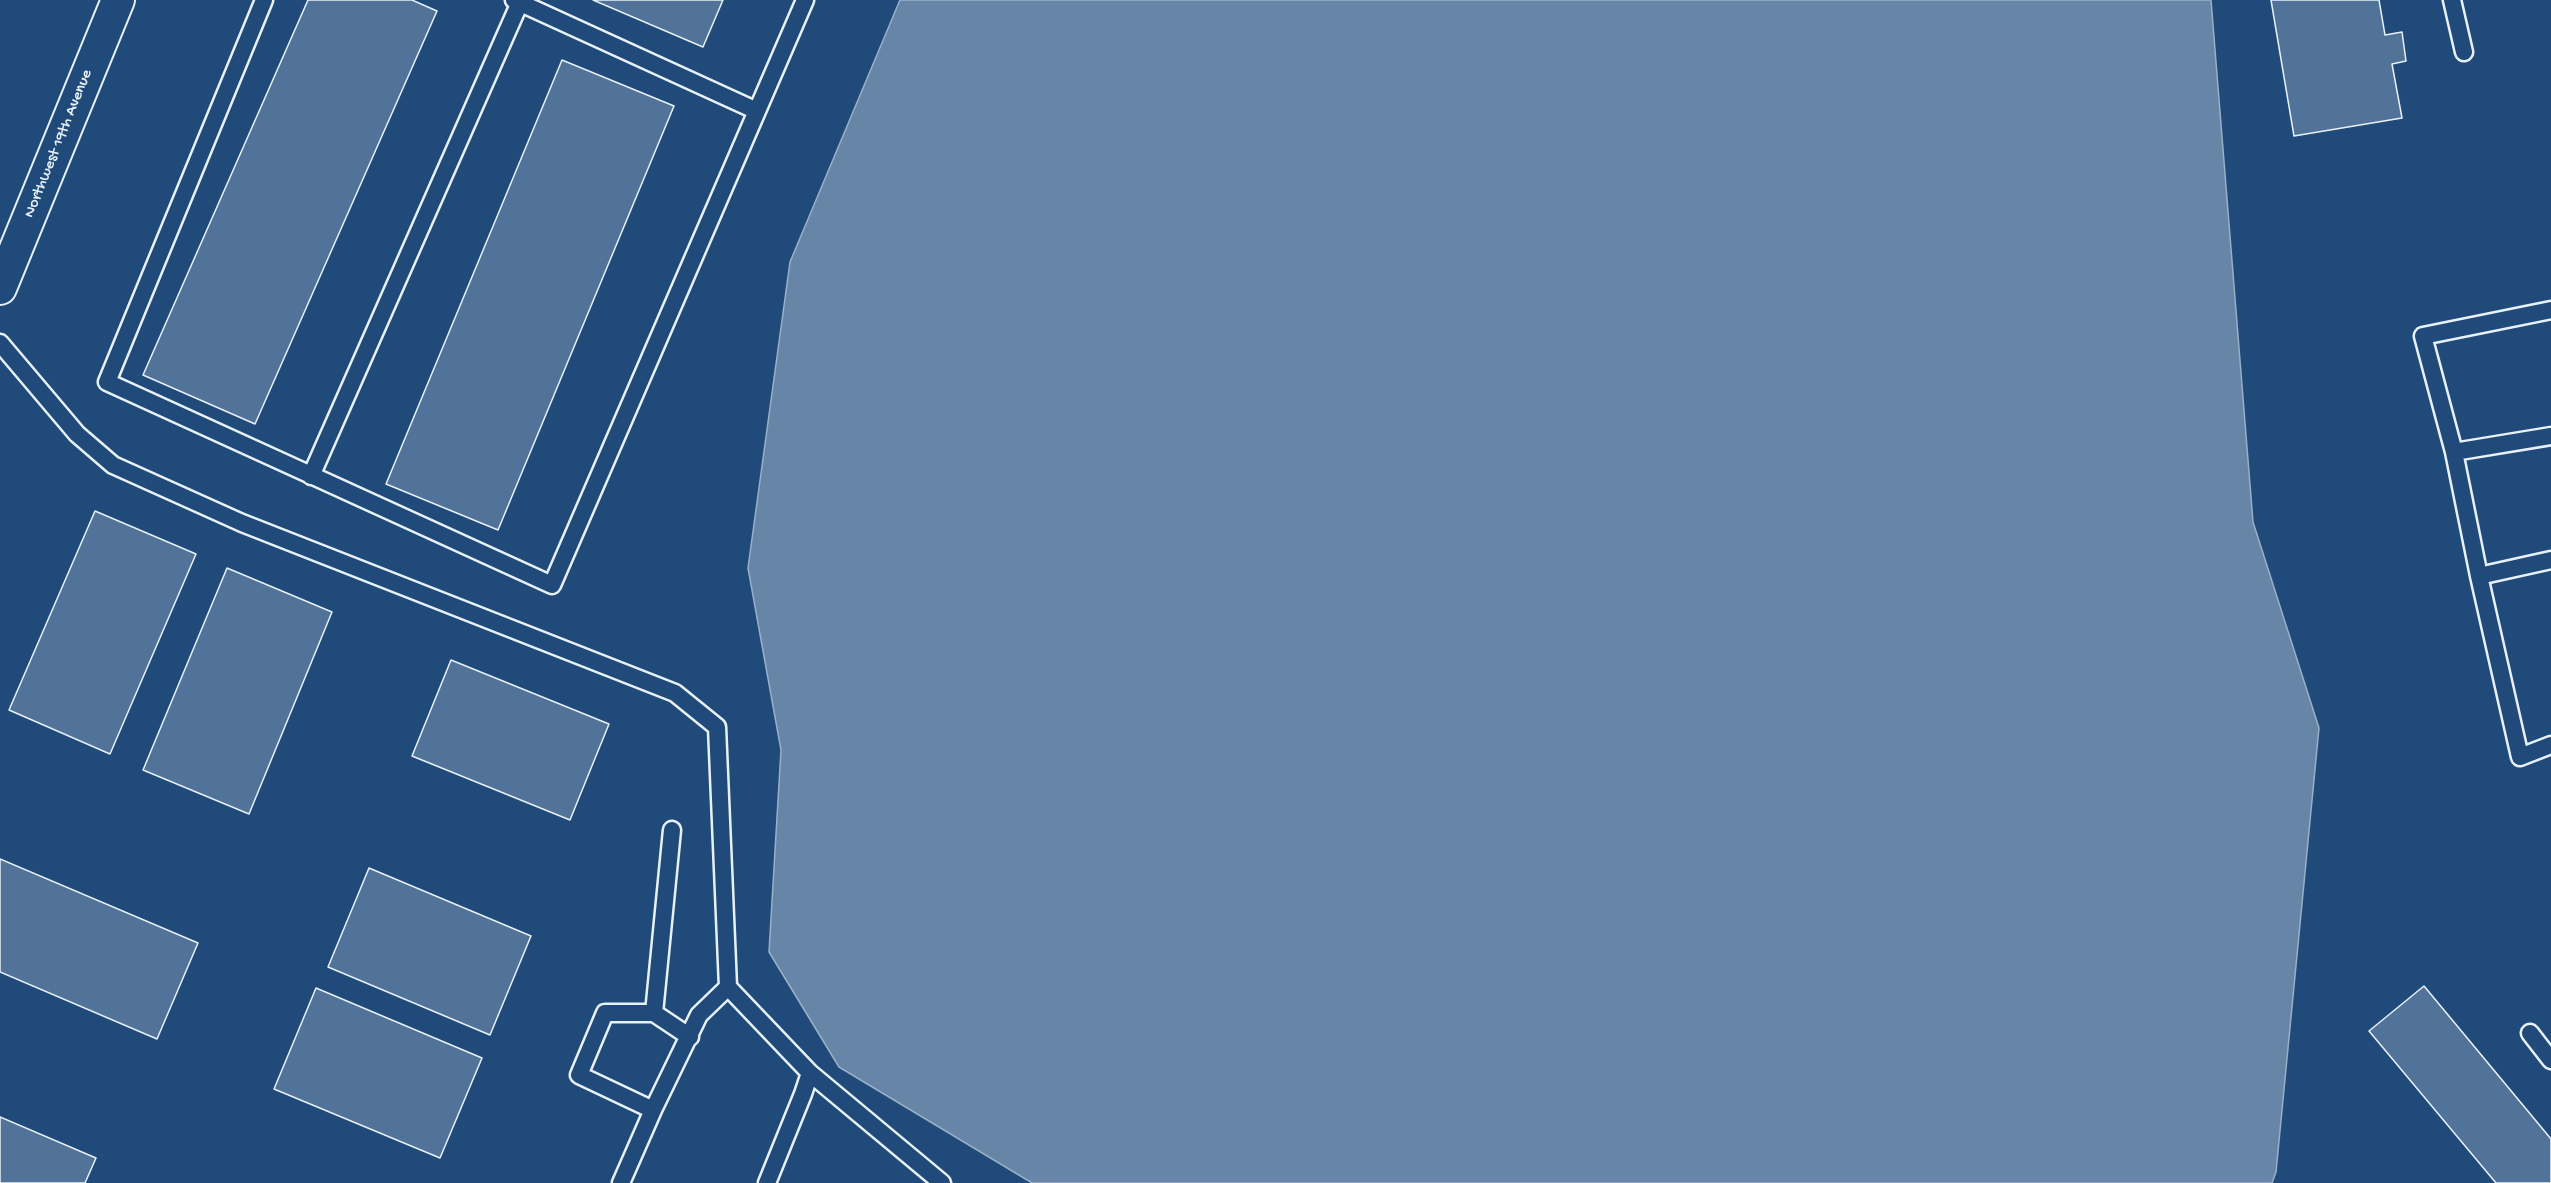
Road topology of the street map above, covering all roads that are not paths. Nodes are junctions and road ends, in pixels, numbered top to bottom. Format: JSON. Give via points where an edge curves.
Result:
{"nodes":[{"id":1,"x":118,"y":0,"type":"edge"},
{"id":2,"x":264,"y":0,"type":"edge"},
{"id":3,"x":806,"y":0,"type":"edge"},
{"id":4,"x":2452,"y":0,"type":"edge"},
{"id":5,"x":518,"y":1,"type":"edge"},
{"id":6,"x":2464,"y":52,"type":"dead end"},
{"id":7,"x":757,"y":111,"type":"junction"},
{"id":8,"x":0,"y":288,"type":"edge"},
{"id":9,"x":2551,"y":310,"type":"edge"},
{"id":10,"x":0,"y":343,"type":"edge"},
{"id":11,"x":2551,"y":436,"type":"edge"},
{"id":12,"x":2454,"y":452,"type":"junction"},
{"id":13,"x":311,"y":476,"type":"junction"},
{"id":14,"x":2551,"y":560,"type":"edge"},
{"id":15,"x":2479,"y":576,"type":"junction"},
{"id":16,"x":2551,"y":745,"type":"edge"},
{"id":17,"x":672,"y":830,"type":"dead end"},
{"id":18,"x":728,"y":987,"type":"junction"},
{"id":19,"x":654,"y":1013,"type":"junction"},
{"id":20,"x":2530,"y":1033,"type":"dead end"},
{"id":21,"x":690,"y":1036,"type":"junction"},
{"id":22,"x":2551,"y":1060,"type":"edge"},
{"id":23,"x":810,"y":1073,"type":"junction"},
{"id":24,"x":653,"y":1110,"type":"junction"},
{"id":25,"x":621,"y":1183,"type":"edge"},
{"id":26,"x":766,"y":1183,"type":"edge"},
{"id":27,"x":942,"y":1183,"type":"edge"}],
"edges":[{"from":1,"to":8,"type":"street","name":"Northwest 19th Avenue"},
{"from":2,"to":13,"type":"lane","via":[[107,382]]},
{"from":3,"to":7,"type":"lane"},
{"from":4,"to":6,"type":"lane"},
{"from":5,"to":7,"type":"lane"},
{"from":5,"to":13,"type":"lane"},
{"from":7,"to":13,"type":"lane","via":[[552,585]]},
{"from":9,"to":12,"type":"lane","via":[[2423,336]]},
{"from":10,"to":18,"type":"lane","via":[[77,435],[113,465],[242,523],[675,693],[717,727]]},
{"from":11,"to":12,"type":"lane"},
{"from":12,"to":15,"type":"lane"},
{"from":14,"to":15,"type":"lane"},
{"from":15,"to":16,"type":"lane","via":[[2520,756]]},
{"from":17,"to":19,"type":"lane"},
{"from":18,"to":21,"type":"lane","via":[[699,1015]]},
{"from":18,"to":23,"type":"lane"},
{"from":19,"to":21,"type":"lane"},
{"from":19,"to":24,"type":"lane","via":[[605,1013],[579,1075]]},
{"from":20,"to":22,"type":"lane"},
{"from":21,"to":24,"type":"lane"},
{"from":23,"to":26,"type":"lane"},
{"from":23,"to":27,"type":"lane"},
{"from":24,"to":25,"type":"lane"}]}
